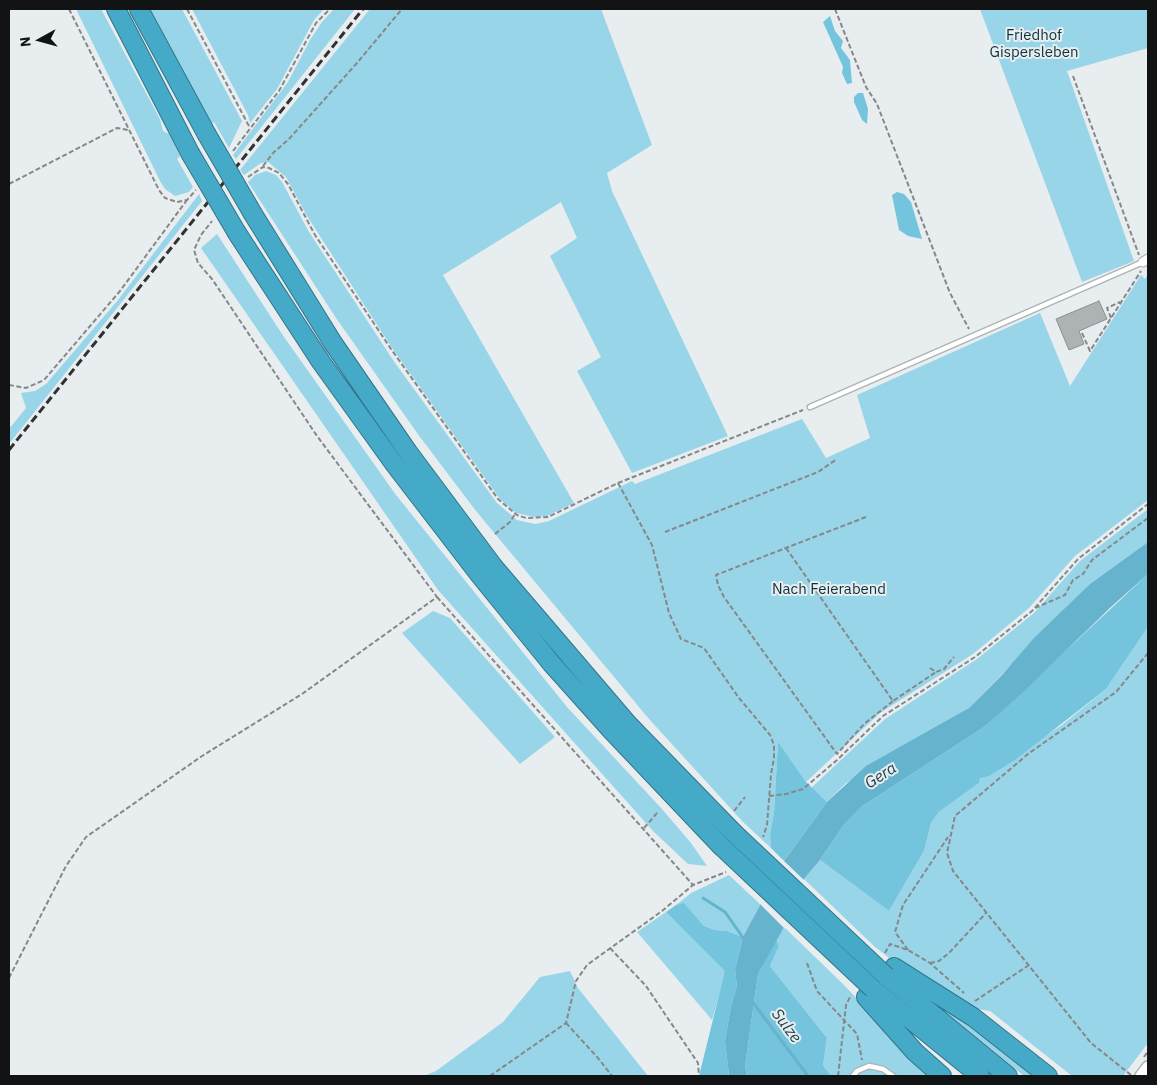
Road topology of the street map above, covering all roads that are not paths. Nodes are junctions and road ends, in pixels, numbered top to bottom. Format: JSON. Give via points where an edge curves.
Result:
{"nodes":[{"id":1,"x":116,"y":9,"type":"edge"},
{"id":2,"x":139,"y":9,"type":"edge"},
{"id":3,"x":1146,"y":260,"type":"edge"},
{"id":4,"x":810,"y":407,"type":"road end"},
{"id":5,"x":888,"y":965,"type":"junction"},
{"id":6,"x":864,"y":993,"type":"junction"},
{"id":7,"x":1148,"y":1067,"type":"edge"},
{"id":8,"x":1136,"y":1075,"type":"edge"},
{"id":9,"x":853,"y":1076,"type":"edge"},
{"id":10,"x":892,"y":1076,"type":"edge"},
{"id":11,"x":942,"y":1076,"type":"edge"},
{"id":12,"x":980,"y":1076,"type":"edge"},
{"id":13,"x":1008,"y":1076,"type":"edge"},
{"id":14,"x":1048,"y":1076,"type":"edge"}],
"edges":[{"from":1,"to":6,"type":"highway","bridge":true,"via":[[190,153],[237,233],[321,362],[394,465],[478,573],[611,730],[721,846],[830,949]]},
{"from":2,"to":5,"type":"highway","bridge":true,"via":[[253,214],[333,343],[408,452],[493,566],[628,724],[734,833],[854,947]]},
{"from":3,"to":4,"type":"lane"},
{"from":5,"to":13,"type":"highway"},
{"from":5,"to":14,"type":"highway","via":[[916,979],[973,1017]]},
{"from":6,"to":11,"type":"highway","via":[[915,1052]]},
{"from":6,"to":12,"type":"highway"},
{"from":7,"to":8,"type":"street"},
{"from":9,"to":10,"type":"lane","via":[[870,1066],[883,1069]]}]}
